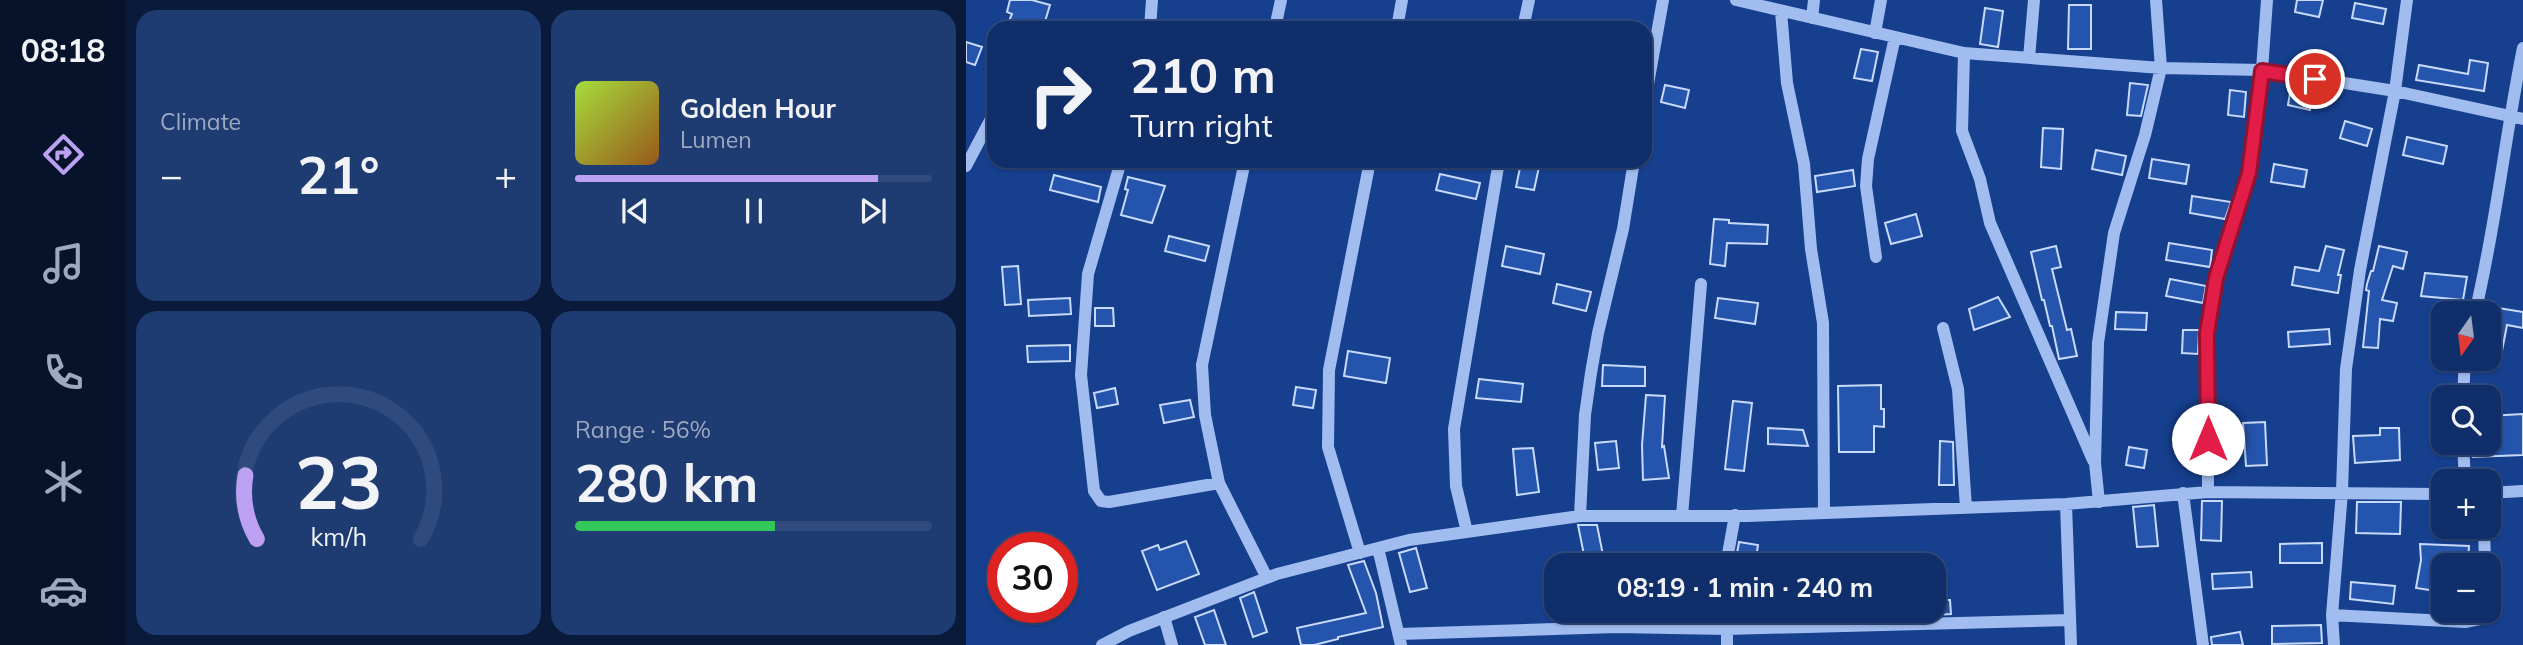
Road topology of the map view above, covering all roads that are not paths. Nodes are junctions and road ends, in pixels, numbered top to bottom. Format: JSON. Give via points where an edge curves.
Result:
{"nodes":[{"id":1,"x":1152,"y":0,"type":"edge"},
{"id":2,"x":1281,"y":0,"type":"edge"},
{"id":3,"x":1402,"y":0,"type":"edge"},
{"id":4,"x":1529,"y":0,"type":"edge"},
{"id":5,"x":1663,"y":0,"type":"edge"},
{"id":6,"x":1735,"y":0,"type":"edge"},
{"id":7,"x":1814,"y":0,"type":"edge"},
{"id":8,"x":1881,"y":0,"type":"edge"},
{"id":9,"x":2034,"y":0,"type":"edge"},
{"id":10,"x":2156,"y":0,"type":"edge"},
{"id":11,"x":2267,"y":0,"type":"edge"},
{"id":12,"x":2407,"y":0,"type":"edge"},
{"id":13,"x":1781,"y":11,"type":"junction"},
{"id":14,"x":1812,"y":18,"type":"junction"},
{"id":15,"x":1150,"y":21,"type":"edge"},
{"id":16,"x":1276,"y":21,"type":"edge"},
{"id":17,"x":1398,"y":21,"type":"edge"},
{"id":18,"x":1525,"y":21,"type":"edge"},
{"id":19,"x":1875,"y":33,"type":"junction"},
{"id":20,"x":1895,"y":37,"type":"junction"},
{"id":21,"x":2523,"y":48,"type":"edge"},
{"id":22,"x":1964,"y":53,"type":"junction"},
{"id":23,"x":2029,"y":58,"type":"junction"},
{"id":24,"x":1652,"y":62,"type":"edge"},
{"id":25,"x":2161,"y":68,"type":"junction"},
{"id":26,"x":2262,"y":71,"type":"junction"},
{"id":27,"x":2395,"y":91,"type":"junction"},
{"id":28,"x":2510,"y":114,"type":"junction"},
{"id":29,"x":2523,"y":119,"type":"edge"},
{"id":30,"x":987,"y":126,"type":"edge"},
{"id":31,"x":966,"y":166,"type":"edge"},
{"id":32,"x":1119,"y":168,"type":"edge"},
{"id":33,"x":1244,"y":168,"type":"edge"},
{"id":34,"x":1369,"y":168,"type":"edge"},
{"id":35,"x":1498,"y":168,"type":"edge"},
{"id":36,"x":1633,"y":168,"type":"edge"},
{"id":37,"x":1876,"y":257,"type":"dead end"},
{"id":38,"x":1701,"y":284,"type":"dead end"},
{"id":39,"x":2479,"y":301,"type":"edge"},
{"id":40,"x":1943,"y":328,"type":"dead end"},
{"id":41,"x":2095,"y":463,"type":"junction"},
{"id":42,"x":1219,"y":483,"type":"junction"},
{"id":43,"x":2523,"y":491,"type":"edge"},
{"id":44,"x":2208,"y":492,"type":"junction"},
{"id":45,"x":2342,"y":492,"type":"junction"},
{"id":46,"x":2501,"y":492,"type":"edge"},
{"id":47,"x":2183,"y":493,"type":"junction"},
{"id":48,"x":2431,"y":494,"type":"edge"},
{"id":49,"x":2099,"y":502,"type":"junction"},
{"id":50,"x":2066,"y":504,"type":"junction"},
{"id":51,"x":1966,"y":508,"type":"junction"},
{"id":52,"x":1824,"y":513,"type":"junction"},
{"id":53,"x":1580,"y":516,"type":"junction"},
{"id":54,"x":1682,"y":516,"type":"junction"},
{"id":55,"x":1735,"y":516,"type":"junction"},
{"id":56,"x":1467,"y":532,"type":"junction"},
{"id":57,"x":1378,"y":548,"type":"junction"},
{"id":58,"x":1360,"y":553,"type":"junction"},
{"id":59,"x":1729,"y":553,"type":"edge"},
{"id":60,"x":1267,"y":578,"type":"junction"},
{"id":61,"x":2332,"y":615,"type":"junction"},
{"id":62,"x":1164,"y":617,"type":"junction"},
{"id":63,"x":2070,"y":620,"type":"junction"},
{"id":64,"x":2431,"y":620,"type":"edge"},
{"id":65,"x":1727,"y":623,"type":"edge"},
{"id":66,"x":1727,"y":629,"type":"junction"},
{"id":67,"x":1400,"y":639,"type":"edge"},
{"id":68,"x":1102,"y":645,"type":"edge"},
{"id":69,"x":1172,"y":645,"type":"edge"},
{"id":70,"x":1727,"y":645,"type":"edge"},
{"id":71,"x":2071,"y":645,"type":"edge"},
{"id":72,"x":2203,"y":645,"type":"edge"},
{"id":73,"x":2334,"y":645,"type":"edge"}],
"edges":[{"from":1,"to":15,"type":"street"},
{"from":2,"to":16,"type":"street"},
{"from":3,"to":17,"type":"street"},
{"from":4,"to":18,"type":"street"},
{"from":5,"to":24,"type":"street"},
{"from":6,"to":13,"type":"street"},
{"from":7,"to":14,"type":"street"},
{"from":8,"to":19,"type":"street"},
{"from":9,"to":23,"type":"street"},
{"from":10,"to":25,"type":"street"},
{"from":11,"to":26,"type":"street"},
{"from":12,"to":27,"type":"street"},
{"from":13,"to":14,"type":"street"},
{"from":13,"to":52,"type":"street","via":[[1787,83],[1804,164],[1823,323]]},
{"from":14,"to":19,"type":"street"},
{"from":19,"to":20,"type":"street"},
{"from":20,"to":22,"type":"street"},
{"from":20,"to":37,"type":"street","via":[[1868,159],[1866,187]]},
{"from":21,"to":28,"type":"street"},
{"from":22,"to":23,"type":"street"},
{"from":22,"to":41,"type":"street","via":[[1962,131],[1990,223]]},
{"from":23,"to":25,"type":"street"},
{"from":25,"to":26,"type":"street"},
{"from":25,"to":41,"type":"street","via":[[2114,233],[2098,343]]},
{"from":26,"to":27,"type":"street"},
{"from":26,"to":44,"type":"street","via":[[2249,173],[2216,278],[2207,333]]},
{"from":27,"to":28,"type":"street"},
{"from":27,"to":45,"type":"street","via":[[2346,369]]},
{"from":28,"to":29,"type":"street"},
{"from":28,"to":39,"type":"street"},
{"from":30,"to":31,"type":"street"},
{"from":32,"to":42,"type":"street","via":[[1088,274],[1081,375],[1096,498],[1109,502]]},
{"from":33,"to":42,"type":"street","via":[[1202,365],[1205,415]]},
{"from":34,"to":58,"type":"street","via":[[1329,370],[1328,447]]},
{"from":35,"to":56,"type":"street","via":[[1454,429],[1456,486]]},
{"from":36,"to":53,"type":"street","via":[[1591,373]]},
{"from":38,"to":54,"type":"street"},
{"from":40,"to":51,"type":"street","via":[[1958,389]]},
{"from":41,"to":49,"type":"street"},
{"from":42,"to":60,"type":"street"},
{"from":43,"to":46,"type":"street"},
{"from":44,"to":45,"type":"street"},
{"from":44,"to":47,"type":"street"},
{"from":45,"to":48,"type":"street"},
{"from":45,"to":61,"type":"street"},
{"from":47,"to":49,"type":"street"},
{"from":47,"to":72,"type":"street"},
{"from":49,"to":50,"type":"street"},
{"from":50,"to":51,"type":"street"},
{"from":50,"to":63,"type":"street"},
{"from":51,"to":52,"type":"street"},
{"from":52,"to":55,"type":"street"},
{"from":53,"to":54,"type":"street"},
{"from":53,"to":56,"type":"street"},
{"from":54,"to":55,"type":"street"},
{"from":55,"to":59,"type":"street"},
{"from":56,"to":57,"type":"street"},
{"from":57,"to":58,"type":"street"},
{"from":57,"to":67,"type":"street"},
{"from":58,"to":60,"type":"street"},
{"from":60,"to":62,"type":"street"},
{"from":61,"to":64,"type":"street"},
{"from":61,"to":73,"type":"street"},
{"from":62,"to":68,"type":"street"},
{"from":62,"to":69,"type":"street"},
{"from":63,"to":66,"type":"street"},
{"from":63,"to":71,"type":"street"},
{"from":65,"to":66,"type":"street"},
{"from":66,"to":67,"type":"street","via":[[1616,627]]},
{"from":66,"to":70,"type":"street"}]}
